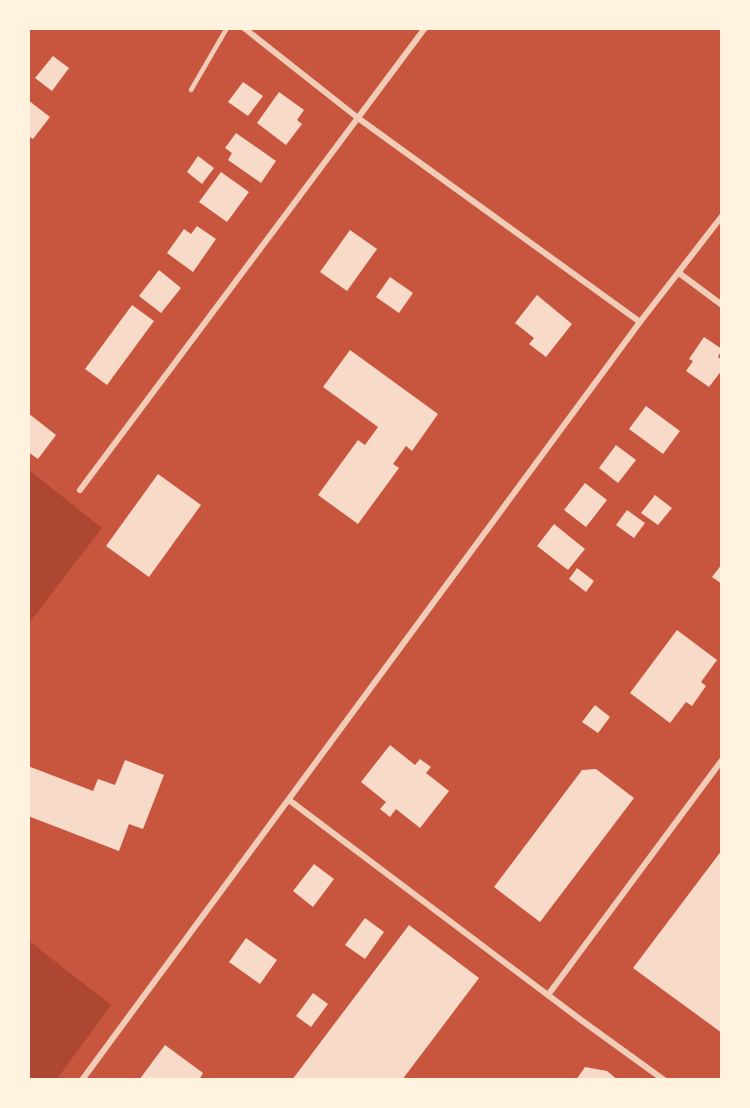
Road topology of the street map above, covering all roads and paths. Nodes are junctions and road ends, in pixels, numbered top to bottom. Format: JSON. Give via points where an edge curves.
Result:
{"nodes":[{"id":1,"x":227,"y":28,"type":"edge"},
{"id":2,"x":244,"y":28,"type":"edge"},
{"id":3,"x":425,"y":28,"type":"edge"},
{"id":4,"x":191,"y":90,"type":"dead end"},
{"id":5,"x":358,"y":118,"type":"junction"},
{"id":6,"x":722,"y":216,"type":"edge"},
{"id":7,"x":679,"y":273,"type":"junction"},
{"id":8,"x":722,"y":305,"type":"edge"},
{"id":9,"x":640,"y":322,"type":"junction"},
{"id":10,"x":80,"y":490,"type":"dead end"},
{"id":11,"x":722,"y":760,"type":"edge"},
{"id":12,"x":289,"y":800,"type":"junction"},
{"id":13,"x":549,"y":995,"type":"junction"},
{"id":14,"x":82,"y":1080,"type":"edge"},
{"id":15,"x":663,"y":1080,"type":"edge"}],
"edges":[{"from":1,"to":4,"type":"lane"},
{"from":2,"to":5,"type":"street"},
{"from":3,"to":5,"type":"street"},
{"from":5,"to":9,"type":"street"},
{"from":5,"to":10,"type":"street"},
{"from":6,"to":7,"type":"street"},
{"from":7,"to":8,"type":"street"},
{"from":7,"to":9,"type":"street"},
{"from":9,"to":12,"type":"street"},
{"from":11,"to":13,"type":"street"},
{"from":12,"to":13,"type":"street"},
{"from":12,"to":14,"type":"street"},
{"from":13,"to":15,"type":"street"}]}
